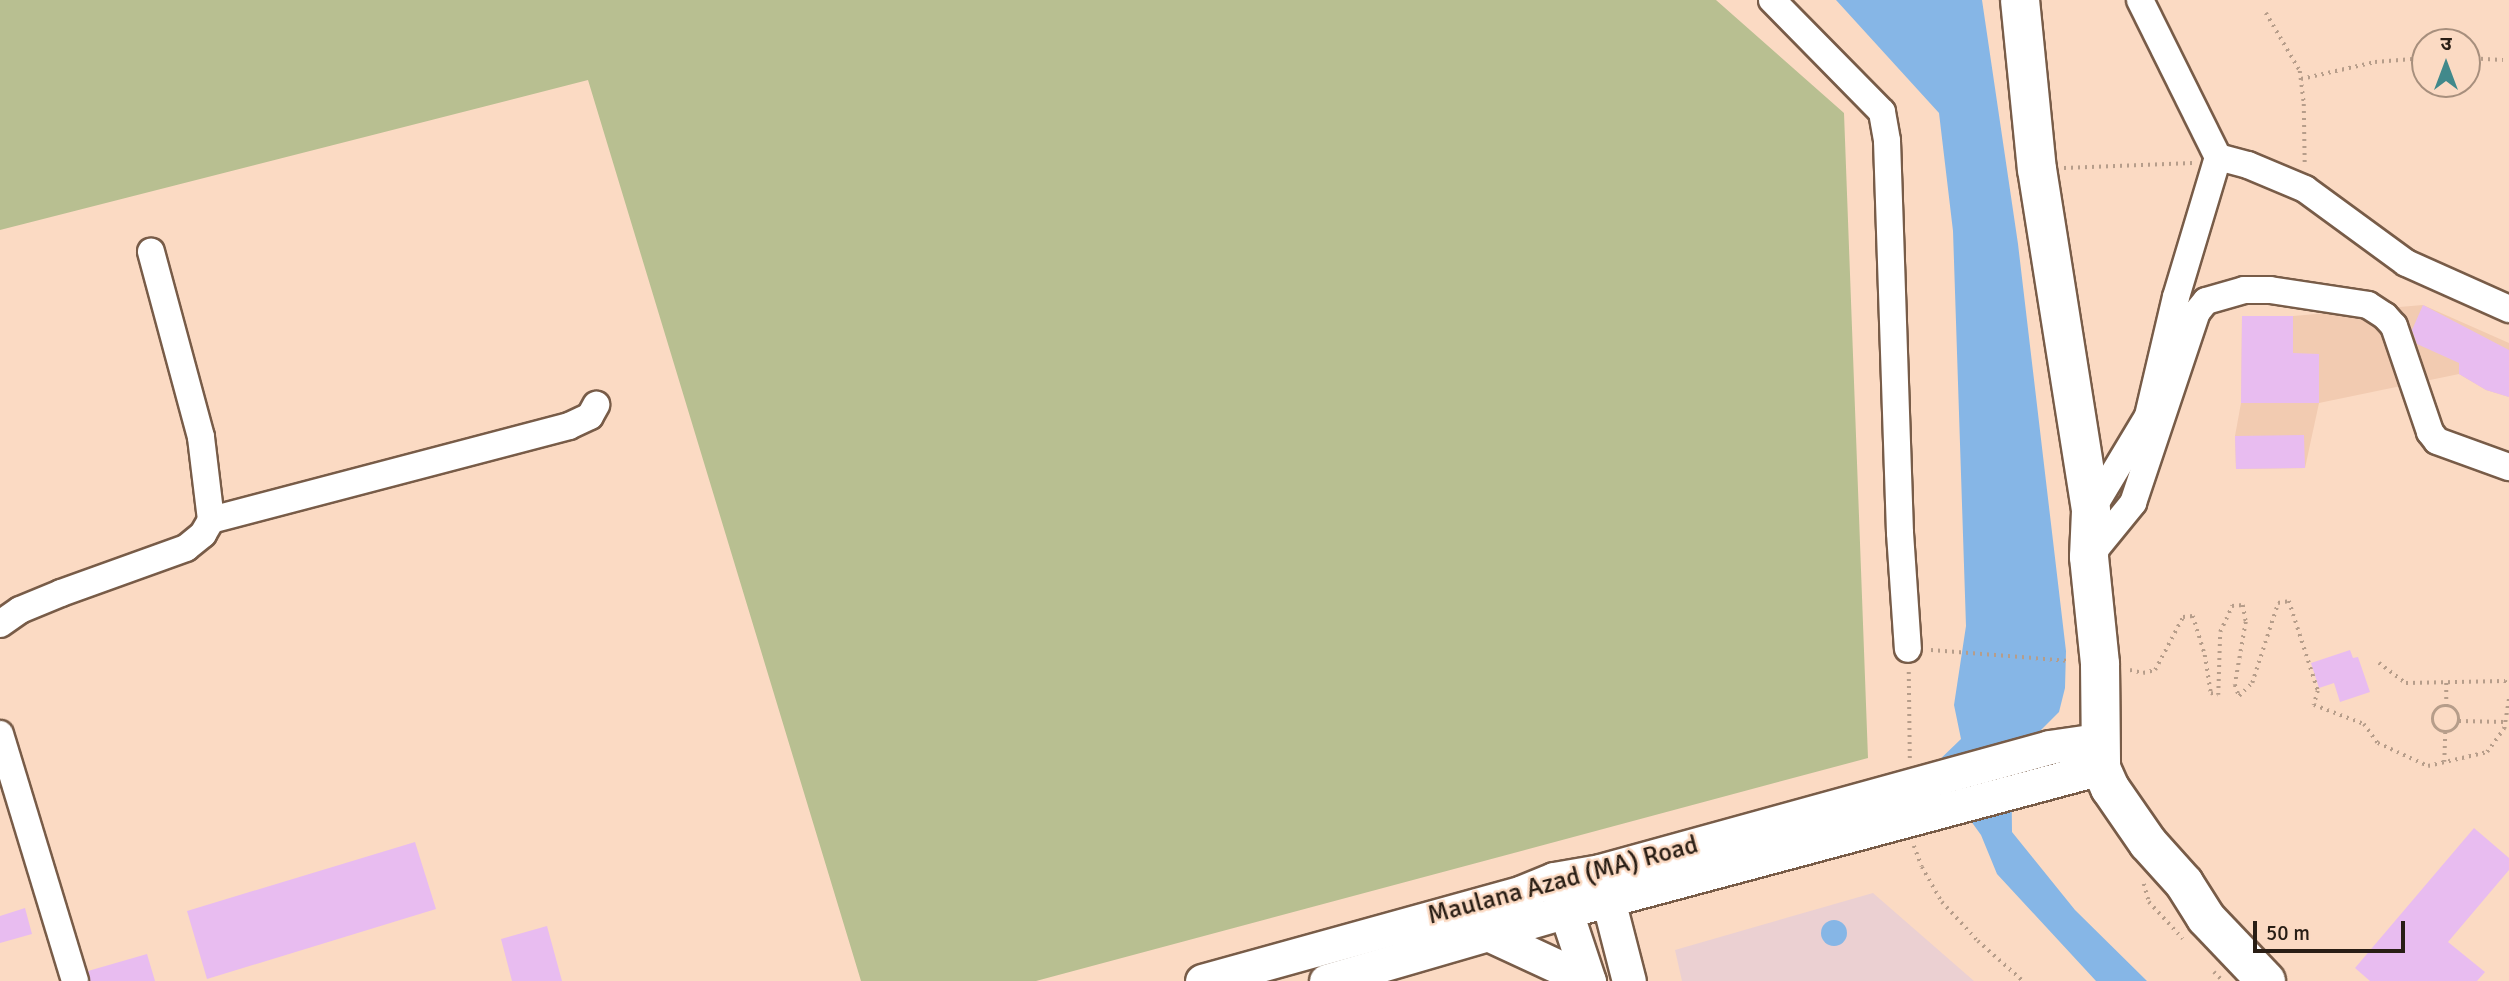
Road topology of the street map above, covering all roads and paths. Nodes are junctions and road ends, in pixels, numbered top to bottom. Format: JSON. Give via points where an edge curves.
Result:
{"nodes":[{"id":1,"x":1772,"y":0,"type":"edge"},
{"id":2,"x":2001,"y":0,"type":"edge"},
{"id":3,"x":2020,"y":0,"type":"edge"},
{"id":4,"x":2140,"y":0,"type":"edge"},
{"id":5,"x":2266,"y":13,"type":"dead end"},
{"id":6,"x":2411,"y":59,"type":"edge"},
{"id":7,"x":2481,"y":59,"type":"edge"},
{"id":8,"x":2502,"y":60,"type":"dead end"},
{"id":9,"x":2301,"y":79,"type":"junction"},
{"id":10,"x":2218,"y":157,"type":"junction"},
{"id":11,"x":2037,"y":169,"type":"junction"},
{"id":12,"x":2305,"y":189,"type":"junction"},
{"id":13,"x":151,"y":252,"type":"dead end"},
{"id":14,"x":2509,"y":309,"type":"edge"},
{"id":15,"x":596,"y":405,"type":"dead end"},
{"id":16,"x":2066,"y":411,"type":"junction"},
{"id":17,"x":2509,"y":467,"type":"edge"},
{"id":18,"x":2091,"y":510,"type":"junction"},
{"id":19,"x":211,"y":520,"type":"junction"},
{"id":20,"x":2089,"y":557,"type":"junction"},
{"id":21,"x":0,"y":624,"type":"edge"},
{"id":22,"x":1921,"y":650,"type":"junction"},
{"id":23,"x":2083,"y":662,"type":"junction"},
{"id":24,"x":2379,"y":663,"type":"dead end"},
{"id":25,"x":2446,"y":681,"type":"junction"},
{"id":26,"x":2509,"y":687,"type":"edge"},
{"id":27,"x":2509,"y":698,"type":"edge"},
{"id":28,"x":2446,"y":706,"type":"junction"},
{"id":29,"x":2459,"y":721,"type":"junction"},
{"id":30,"x":2505,"y":722,"type":"junction"},
{"id":31,"x":2445,"y":733,"type":"junction"},
{"id":32,"x":0,"y":734,"type":"edge"},
{"id":33,"x":2076,"y":758,"type":"junction"},
{"id":34,"x":2444,"y":762,"type":"junction"},
{"id":35,"x":1918,"y":783,"type":"junction"},
{"id":36,"x":1916,"y":817,"type":"junction"},
{"id":37,"x":1554,"y":879,"type":"junction"},
{"id":38,"x":1605,"y":886,"type":"junction"},
{"id":39,"x":1566,"y":911,"type":"junction"},
{"id":40,"x":1490,"y":935,"type":"junction"},
{"id":41,"x":75,"y":981,"type":"edge"},
{"id":42,"x":1202,"y":981,"type":"edge"},
{"id":43,"x":1325,"y":981,"type":"edge"},
{"id":44,"x":1589,"y":981,"type":"edge"},
{"id":45,"x":1629,"y":981,"type":"edge"},
{"id":46,"x":2023,"y":981,"type":"edge"},
{"id":47,"x":2266,"y":981,"type":"edge"}],
"edges":[{"from":1,"to":22,"type":"street","via":[[1882,112],[1887,141],[1900,534]]},
{"from":2,"to":16,"type":"highway","via":[[2017,172]]},
{"from":3,"to":11,"type":"highway"},
{"from":4,"to":10,"type":"street"},
{"from":5,"to":9,"type":"path"},
{"from":6,"to":9,"type":"path","via":[[2375,62]]},
{"from":7,"to":8,"type":"path"},
{"from":9,"to":12,"type":"path"},
{"from":10,"to":11,"type":"path","via":[[2161,165]]},
{"from":10,"to":12,"type":"street"},
{"from":10,"to":18,"type":"street","via":[[2176,297],[2148,416]]},
{"from":11,"to":16,"type":"highway"},
{"from":12,"to":14,"type":"street","via":[[2406,262]]},
{"from":13,"to":19,"type":"street","via":[[201,437]]},
{"from":15,"to":19,"type":"street","via":[[590,416],[569,426]]},
{"from":16,"to":18,"type":"highway"},
{"from":16,"to":33,"type":"highway","via":[[2067,512],[2079,662]]},
{"from":17,"to":20,"type":"street","via":[[2437,441],[2394,326],[2385,316],[2368,305],[2244,290],[2206,301],[2197,312],[2133,503]]},
{"from":18,"to":20,"type":"highway"},
{"from":19,"to":21,"type":"street","via":[[186,548],[61,593]]},
{"from":20,"to":23,"type":"highway"},
{"from":22,"to":23,"type":"path"},
{"from":22,"to":35,"type":"path"},
{"from":23,"to":33,"type":"highway"},
{"from":23,"to":34,"type":"path","via":[[2143,673],[2155,670],[2183,617],[2193,616],[2211,693],[2218,695],[2220,632],[2232,606],[2243,605],[2246,622],[2235,685],[2239,696],[2252,683],[2278,603],[2290,601],[2318,691],[2314,705],[2364,724],[2378,743],[2428,766]]},
{"from":24,"to":25,"type":"path","via":[[2406,683]]},
{"from":25,"to":26,"type":"path","via":[[2505,681]]},
{"from":25,"to":28,"type":"path"},
{"from":27,"to":30,"type":"path"},
{"from":28,"to":29,"type":"path","via":[[2456,711]]},
{"from":28,"to":31,"type":"path","via":[[2435,710],[2432,719],[2436,729]]},
{"from":29,"to":30,"type":"path"},
{"from":29,"to":31,"type":"path","via":[[2455,730]]},
{"from":30,"to":34,"type":"path","via":[[2487,752]]},
{"from":31,"to":34,"type":"path"},
{"from":32,"to":41,"type":"street"},
{"from":33,"to":35,"type":"main road","name":"Maulana Azad (MA) Road"},
{"from":33,"to":36,"type":"main road","name":"Maulana Azad (MA) Road"},
{"from":33,"to":47,"type":"highway","via":[[2184,883],[2206,919]]},
{"from":35,"to":38,"type":"main road","name":"Maulana Azad (MA) Road"},
{"from":36,"to":38,"type":"main road","name":"Maulana Azad (MA) Road"},
{"from":36,"to":46,"type":"path","via":[[1922,867],[1942,902]]},
{"from":37,"to":38,"type":"main road","name":"Maulana Azad (MA) Road"},
{"from":37,"to":39,"type":"main road"},
{"from":37,"to":42,"type":"main road","name":"Maulana Azad (MA) Road","via":[[1522,892]]},
{"from":38,"to":39,"type":"main road","name":"Maulana Azad (MA) Road"},
{"from":38,"to":45,"type":"main road"},
{"from":39,"to":40,"type":"main road","name":"Maulana Azad (MA) Road"},
{"from":39,"to":44,"type":"main road"},
{"from":40,"to":43,"type":"main road","name":"Maulana Azad (MA) Road"},
{"from":40,"to":44,"type":"main road"}]}
